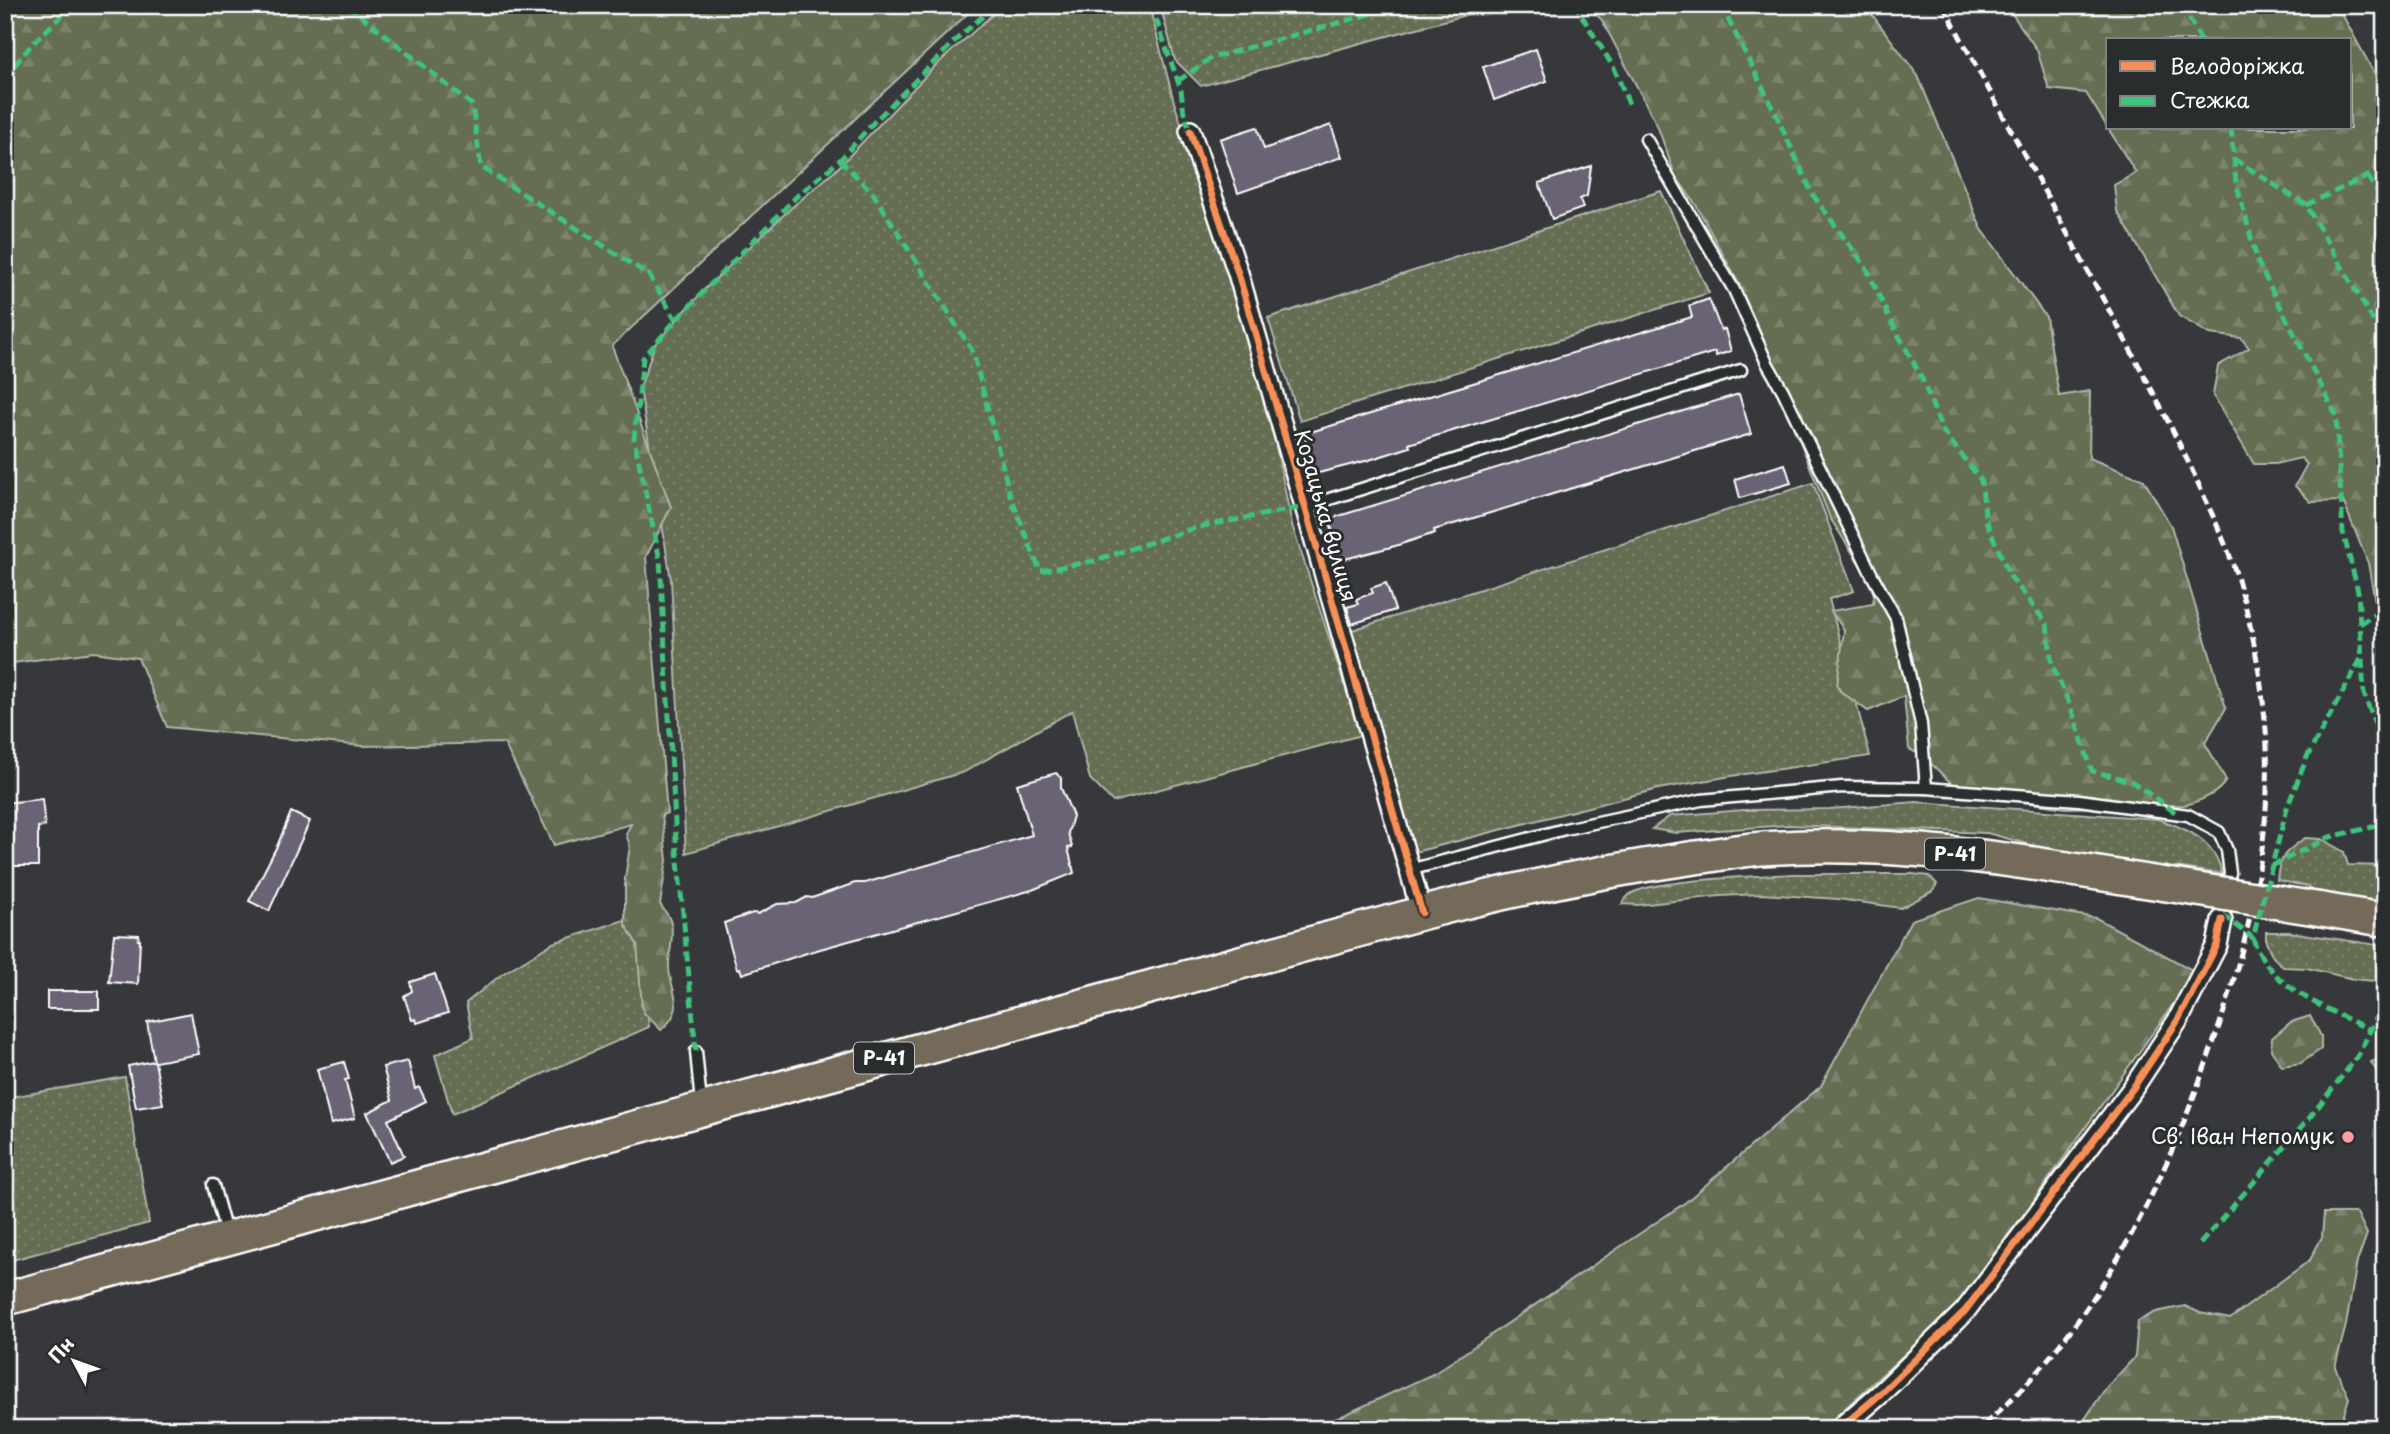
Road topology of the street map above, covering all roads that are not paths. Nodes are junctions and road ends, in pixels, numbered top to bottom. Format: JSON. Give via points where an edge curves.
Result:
{"nodes":[{"id":1,"x":1190,"y":131,"type":"dead end"},
{"id":2,"x":1646,"y":139,"type":"dead end"},
{"id":3,"x":1741,"y":370,"type":"dead end"},
{"id":4,"x":1304,"y":507,"type":"junction"},
{"id":5,"x":1926,"y":788,"type":"junction"},
{"id":6,"x":1409,"y":870,"type":"junction"},
{"id":7,"x":1422,"y":913,"type":"junction"},
{"id":8,"x":2222,"y":920,"type":"joint"},
{"id":9,"x":2385,"y":920,"type":"edge"},
{"id":10,"x":696,"y":1051,"type":"dead end"},
{"id":11,"x":701,"y":1108,"type":"junction"},
{"id":12,"x":213,"y":1185,"type":"dead end"},
{"id":13,"x":226,"y":1237,"type":"junction"},
{"id":14,"x":5,"y":1298,"type":"edge"},
{"id":15,"x":1839,"y":1429,"type":"edge"}],
"edges":[{"from":1,"to":4,"type":"street","name":"Козацька вулиця","via":[[1238,274]]},
{"from":2,"to":5,"type":"lane","via":[[1734,290],[1896,618],[1921,724]]},
{"from":3,"to":4,"type":"lane"},
{"from":4,"to":6,"type":"street","name":"Козацька вулиця"},
{"from":5,"to":6,"type":"lane","via":[[1842,787],[1701,800],[1565,829]]},
{"from":5,"to":8,"type":"lane","via":[[2079,800],[2188,815],[2219,832],[2227,850],[2230,873]]},
{"from":6,"to":7,"type":"street","name":"Козацька вулиця"},
{"from":7,"to":9,"type":"main road","number":"Р-41","bridge":true,"via":[[1637,866],[1769,848],[1890,847],[2017,861]]},
{"from":7,"to":11,"type":"main road","number":"Р-41"},
{"from":8,"to":15,"type":"street","via":[[2217,945],[2178,1020],[2042,1209],[1965,1311]]},
{"from":10,"to":11,"type":"lane"},
{"from":11,"to":13,"type":"main road","number":"Р-41"},
{"from":12,"to":13,"type":"lane"},
{"from":13,"to":14,"type":"main road","number":"Р-41"}]}
